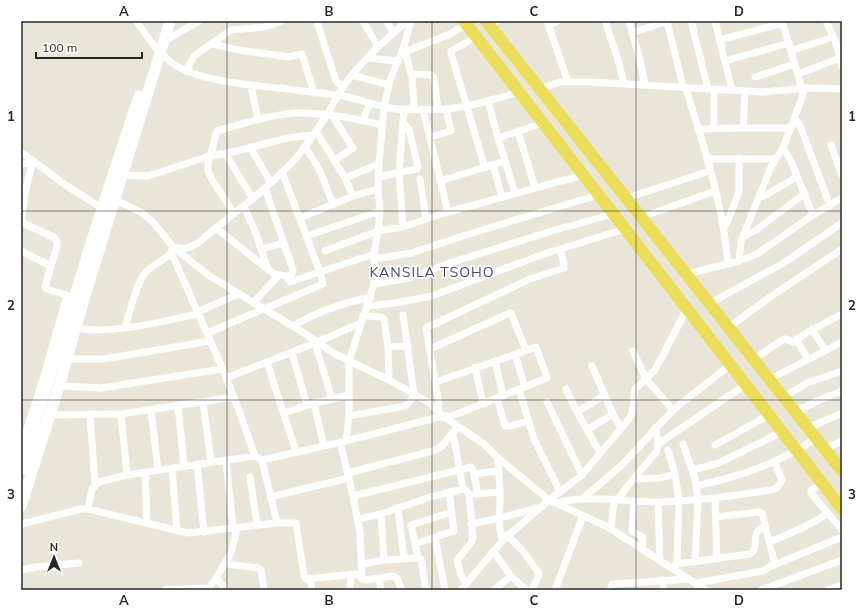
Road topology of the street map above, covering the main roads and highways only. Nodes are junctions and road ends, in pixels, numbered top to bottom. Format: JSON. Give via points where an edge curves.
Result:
{"nodes":[{"id":1,"x":163,"y":21,"type":"edge"},
{"id":2,"x":170,"y":21,"type":"edge"},
{"id":3,"x":491,"y":22,"type":"edge"},
{"id":4,"x":466,"y":23,"type":"edge"},
{"id":5,"x":160,"y":47,"type":"junction"},
{"id":6,"x":61,"y":358,"type":"junction"},
{"id":7,"x":21,"y":470,"type":"edge"},
{"id":8,"x":842,"y":471,"type":"edge"},
{"id":9,"x":21,"y":506,"type":"edge"},
{"id":10,"x":842,"y":509,"type":"edge"}],
"edges":[{"from":1,"to":5,"type":"main road"},
{"from":2,"to":5,"type":"main road"},
{"from":3,"to":8,"type":"main road"},
{"from":4,"to":10,"type":"main road"},
{"from":5,"to":6,"type":"main road","via":[[76,328]]},
{"from":5,"to":6,"type":"main road","via":[[71,296]]},
{"from":6,"to":7,"type":"main road"},
{"from":6,"to":9,"type":"main road","via":[[59,386]]}]}
